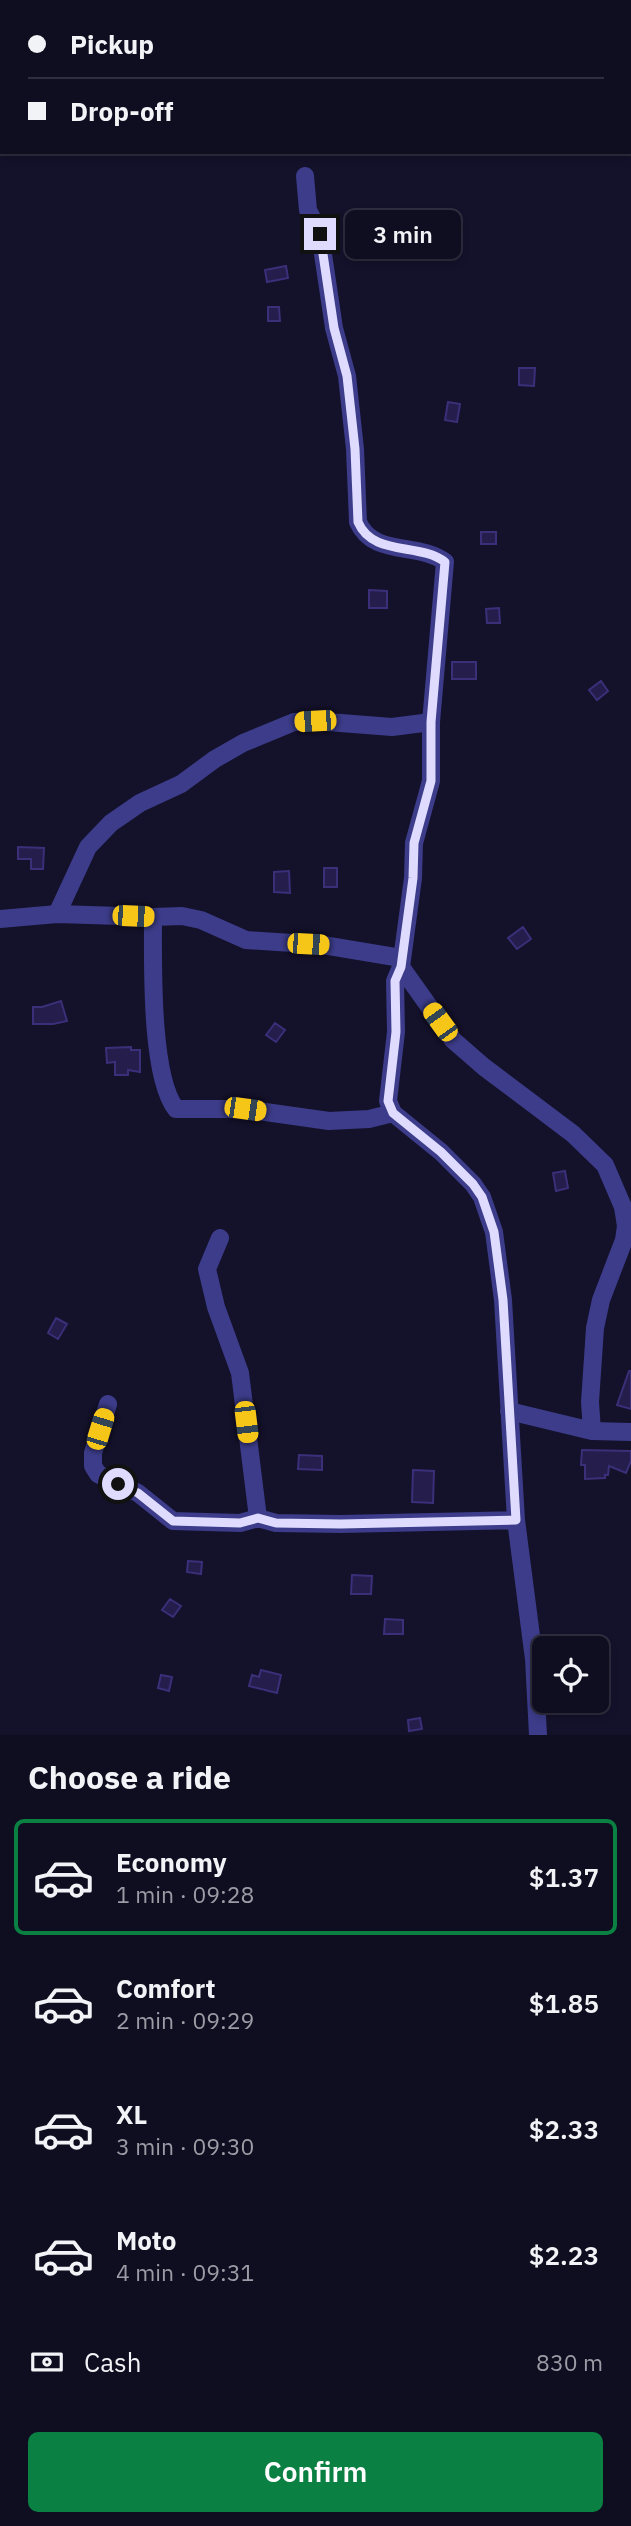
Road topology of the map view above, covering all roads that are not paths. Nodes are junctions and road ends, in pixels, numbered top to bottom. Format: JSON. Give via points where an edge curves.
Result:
{"nodes":[{"id":1,"x":305,"y":176,"type":"dead end"},
{"id":2,"x":431,"y":722,"type":"junction"},
{"id":3,"x":57,"y":914,"type":"junction"},
{"id":4,"x":153,"y":917,"type":"junction"},
{"id":5,"x":0,"y":919,"type":"edge"},
{"id":6,"x":401,"y":962,"type":"junction"},
{"id":7,"x":393,"y":1113,"type":"junction"},
{"id":8,"x":220,"y":1238,"type":"dead end"},
{"id":9,"x":108,"y":1404,"type":"dead end"},
{"id":10,"x":509,"y":1411,"type":"junction"},
{"id":11,"x":592,"y":1431,"type":"junction"},
{"id":12,"x":631,"y":1432,"type":"edge"},
{"id":13,"x":258,"y":1518,"type":"junction"},
{"id":14,"x":516,"y":1520,"type":"junction"},
{"id":15,"x":538,"y":1735,"type":"edge"}],
"edges":[{"from":1,"to":2,"type":"street","via":[[308,210],[320,234],[334,328],[347,376],[358,522],[362,532],[377,543],[435,554],[445,562]]},
{"from":2,"to":3,"type":"street","via":[[392,727],[294,722],[243,743],[111,823],[88,847]]},
{"from":2,"to":6,"type":"street","via":[[431,781],[414,843]]},
{"from":3,"to":4,"type":"street"},
{"from":3,"to":5,"type":"street"},
{"from":4,"to":6,"type":"street","via":[[182,916],[246,940],[323,945]]},
{"from":4,"to":7,"type":"street","via":[[154,1013],[163,1076],[176,1109],[245,1109],[329,1121]]},
{"from":6,"to":7,"type":"street","via":[[395,981],[396,1032],[388,1101]]},
{"from":6,"to":11,"type":"street","via":[[453,1040],[573,1134],[605,1165],[626,1226],[595,1328]]},
{"from":7,"to":10,"type":"street","via":[[441,1152],[482,1197],[494,1232],[503,1300]]},
{"from":8,"to":13,"type":"street","via":[[207,1269],[240,1373]]},
{"from":9,"to":13,"type":"street","via":[[93,1453],[98,1474],[138,1493],[173,1521],[240,1523]]},
{"from":10,"to":11,"type":"street"},
{"from":10,"to":14,"type":"street"},
{"from":11,"to":12,"type":"street"},
{"from":13,"to":14,"type":"street","via":[[276,1523],[341,1524]]},
{"from":14,"to":15,"type":"street","via":[[534,1659]]}]}
